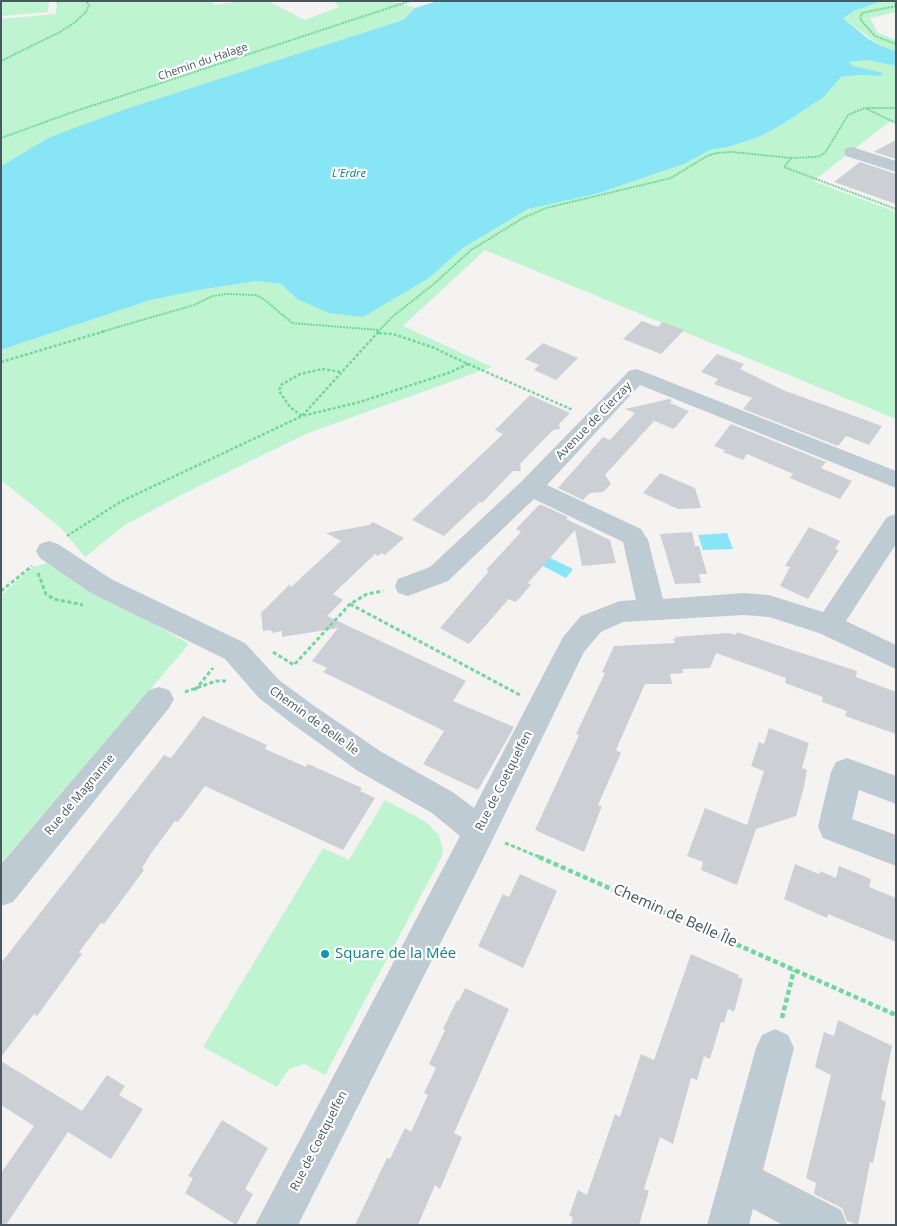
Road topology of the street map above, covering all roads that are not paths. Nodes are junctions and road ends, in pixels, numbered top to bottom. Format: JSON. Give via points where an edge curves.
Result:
{"nodes":[{"id":1,"x":852,"y":152,"type":"dead end"},
{"id":2,"x":896,"y":167,"type":"edge"},
{"id":3,"x":896,"y":480,"type":"edge"},
{"id":4,"x":532,"y":487,"type":"junction"},
{"id":5,"x":896,"y":524,"type":"edge"},
{"id":6,"x":49,"y":550,"type":"road end"},
{"id":7,"x":408,"y":586,"type":"road end"},
{"id":8,"x":652,"y":610,"type":"junction"},
{"id":9,"x":829,"y":625,"type":"junction"},
{"id":10,"x":896,"y":658,"type":"edge"},
{"id":11,"x":159,"y":699,"type":"dead end"},
{"id":12,"x":896,"y":790,"type":"edge"},
{"id":13,"x":490,"y":836,"type":"junction"},
{"id":14,"x":896,"y":852,"type":"edge"},
{"id":15,"x":1,"y":890,"type":"edge"},
{"id":16,"x":774,"y":1048,"type":"road end"},
{"id":17,"x":740,"y":1180,"type":"junction"},
{"id":18,"x":276,"y":1225,"type":"edge"},
{"id":19,"x":728,"y":1225,"type":"edge"},
{"id":20,"x":826,"y":1225,"type":"edge"}],
"edges":[{"from":1,"to":2,"type":"street"},
{"from":3,"to":4,"type":"street","name":"Avenue de Cierzay","via":[[637,376]]},
{"from":4,"to":7,"type":"street","name":"Avenue de Cierzay","via":[[439,574]]},
{"from":4,"to":8,"type":"street","via":[[632,536]]},
{"from":5,"to":9,"type":"street"},
{"from":6,"to":13,"type":"street","name":"Chemin de Belle Île","via":[[101,586],[235,651],[269,689],[302,714],[369,761],[443,803]]},
{"from":8,"to":9,"type":"street","name":"Rue de Coetquelfen","via":[[756,604],[780,608]]},
{"from":8,"to":13,"type":"street","name":"Rue de Coetquelfen","via":[[609,615],[591,624],[578,638]]},
{"from":9,"to":10,"type":"street","name":"Rue de Coetquelfen"},
{"from":11,"to":15,"type":"street","name":"Rue de Magnanne"},
{"from":12,"to":14,"type":"street","via":[[847,772],[834,827]]},
{"from":13,"to":18,"type":"street","name":"Rue de Coetquelfen"},
{"from":16,"to":17,"type":"street"},
{"from":17,"to":19,"type":"street"},
{"from":17,"to":20,"type":"street"}]}
